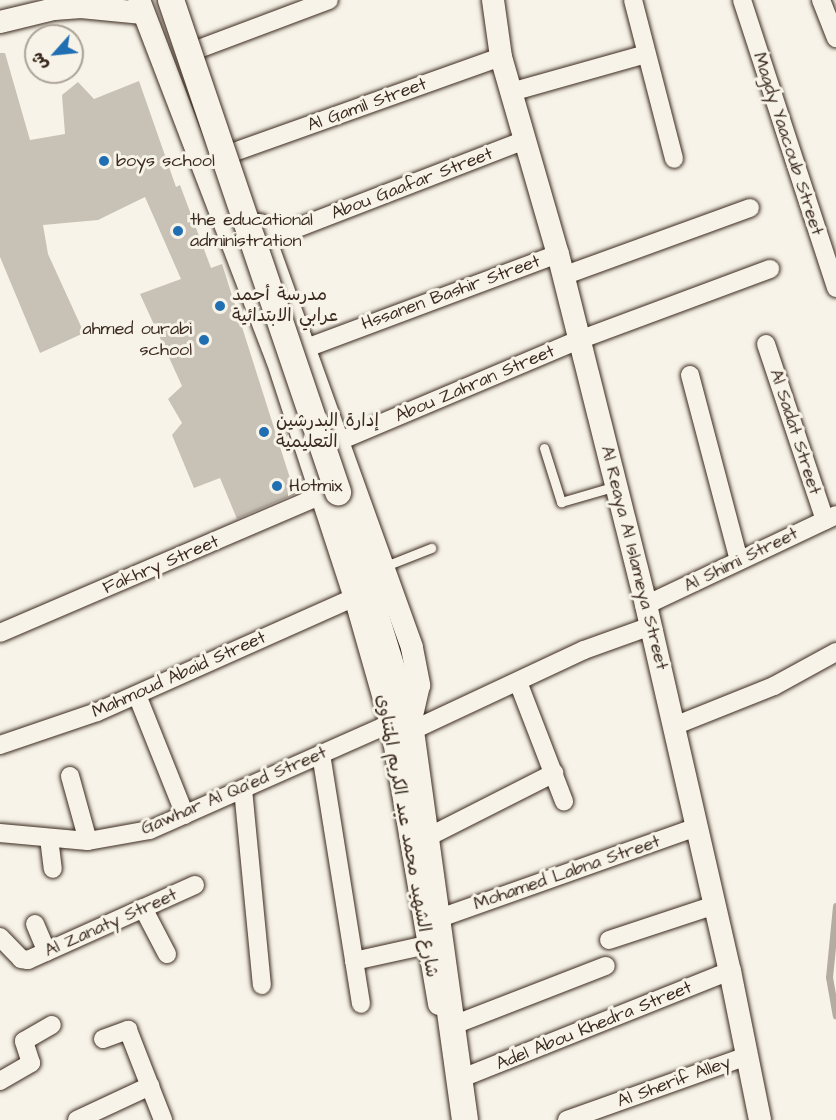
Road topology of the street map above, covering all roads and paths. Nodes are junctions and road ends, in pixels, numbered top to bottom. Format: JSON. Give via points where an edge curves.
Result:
{"nodes":[{"id":1,"x":171,"y":0,"type":"edge"},
{"id":2,"x":178,"y":0,"type":"edge"},
{"id":3,"x":329,"y":0,"type":"edge"},
{"id":4,"x":493,"y":0,"type":"edge"},
{"id":5,"x":633,"y":0,"type":"edge"},
{"id":6,"x":742,"y":0,"type":"edge"},
{"id":7,"x":821,"y":0,"type":"edge"},
{"id":8,"x":141,"y":7,"type":"edge"},
{"id":9,"x":0,"y":21,"type":"edge"},
{"id":10,"x":836,"y":38,"type":"edge"},
{"id":11,"x":196,"y":50,"type":"junction"},
{"id":12,"x":646,"y":54,"type":"junction"},
{"id":13,"x":501,"y":57,"type":"junction"},
{"id":14,"x":511,"y":92,"type":"junction"},
{"id":15,"x":525,"y":140,"type":"junction"},
{"id":16,"x":234,"y":152,"type":"junction"},
{"id":17,"x":674,"y":159,"type":"dead end"},
{"id":18,"x":750,"y":208,"type":"dead end"},
{"id":19,"x":266,"y":240,"type":"junction"},
{"id":20,"x":561,"y":265,"type":"junction"},
{"id":21,"x":770,"y":269,"type":"dead end"},
{"id":22,"x":836,"y":288,"type":"edge"},
{"id":23,"x":579,"y":340,"type":"junction"},
{"id":24,"x":766,"y":344,"type":"dead end"},
{"id":25,"x":304,"y":348,"type":"junction"},
{"id":26,"x":277,"y":359,"type":"junction"},
{"id":27,"x":690,"y":375,"type":"dead end"},
{"id":28,"x":337,"y":442,"type":"junction"},
{"id":29,"x":544,"y":448,"type":"dead end"},
{"id":30,"x":616,"y":486,"type":"junction"},
{"id":31,"x":330,"y":494,"type":"junction"},
{"id":32,"x":830,"y":517,"type":"edge"},
{"id":33,"x":431,"y":548,"type":"dead end"},
{"id":34,"x":739,"y":561,"type":"junction"},
{"id":35,"x":382,"y":567,"type":"junction"},
{"id":36,"x":356,"y":597,"type":"junction"},
{"id":37,"x":649,"y":616,"type":"junction"},
{"id":38,"x":0,"y":633,"type":"edge"},
{"id":39,"x":836,"y":652,"type":"edge"},
{"id":40,"x":518,"y":682,"type":"junction"},
{"id":41,"x":138,"y":695,"type":"junction"},
{"id":42,"x":404,"y":726,"type":"junction"},
{"id":43,"x":674,"y":726,"type":"junction"},
{"id":44,"x":0,"y":745,"type":"edge"},
{"id":45,"x":321,"y":754,"type":"junction"},
{"id":46,"x":554,"y":773,"type":"junction"},
{"id":47,"x":70,"y":776,"type":"dead end"},
{"id":48,"x":243,"y":789,"type":"junction"},
{"id":49,"x":564,"y":801,"type":"dead end"},
{"id":50,"x":185,"y":815,"type":"junction"},
{"id":51,"x":697,"y":827,"type":"junction"},
{"id":52,"x":0,"y":833,"type":"edge"},
{"id":53,"x":49,"y":838,"type":"junction"},
{"id":54,"x":426,"y":838,"type":"junction"},
{"id":55,"x":88,"y":841,"type":"junction"},
{"id":56,"x":53,"y":869,"type":"dead end"},
{"id":57,"x":195,"y":885,"type":"dead end"},
{"id":58,"x":715,"y":906,"type":"junction"},
{"id":59,"x":143,"y":908,"type":"junction"},
{"id":60,"x":437,"y":919,"type":"junction"},
{"id":61,"x":35,"y":924,"type":"dead end"},
{"id":62,"x":0,"y":937,"type":"edge"},
{"id":63,"x":609,"y":940,"type":"dead end"},
{"id":64,"x":427,"y":945,"type":"junction"},
{"id":65,"x":47,"y":952,"type":"junction"},
{"id":66,"x":166,"y":954,"type":"dead end"},
{"id":67,"x":354,"y":961,"type":"junction"},
{"id":68,"x":606,"y":966,"type":"dead end"},
{"id":69,"x":730,"y":971,"type":"junction"},
{"id":70,"x":262,"y":985,"type":"dead end"},
{"id":71,"x":361,"y":1004,"type":"dead end"},
{"id":72,"x":52,"y":1024,"type":"dead end"},
{"id":73,"x":451,"y":1026,"type":"junction"},
{"id":74,"x":103,"y":1039,"type":"dead end"},
{"id":75,"x":747,"y":1056,"type":"junction"},
{"id":76,"x":457,"y":1080,"type":"junction"},
{"id":77,"x":0,"y":1081,"type":"edge"},
{"id":78,"x":150,"y":1086,"type":"junction"},
{"id":79,"x":461,"y":1117,"type":"edge"},
{"id":80,"x":77,"y":1120,"type":"edge"},
{"id":81,"x":163,"y":1120,"type":"edge"},
{"id":82,"x":567,"y":1120,"type":"edge"},
{"id":83,"x":760,"y":1120,"type":"edge"}],
"edges":[{"from":1,"to":31,"type":"main road","bridge":true},
{"from":2,"to":11,"type":"street","name":"شارع الشهيد محمد عبد الكريم المتناوى"},
{"from":3,"to":11,"type":"street"},
{"from":4,"to":13,"type":"street","name":"Al Reaya Al Islameya Street"},
{"from":5,"to":12,"type":"street"},
{"from":6,"to":22,"type":"street","name":"Magdy Yaacoub Street"},
{"from":7,"to":10,"type":"street"},
{"from":8,"to":9,"type":"street","via":[[81,7]]},
{"from":8,"to":26,"type":"street","name":"شارع الشهيد محمد عبد الكريم المتناوى"},
{"from":11,"to":16,"type":"street","name":"شارع الشهيد محمد عبد الكريم المتناوى"},
{"from":12,"to":14,"type":"street"},
{"from":12,"to":17,"type":"street"},
{"from":13,"to":14,"type":"street","name":"Al Reaya Al Islameya Street"},
{"from":13,"to":16,"type":"street","name":"Al Gamil Street"},
{"from":14,"to":15,"type":"street","name":"Al Reaya Al Islameya Street"},
{"from":15,"to":19,"type":"street","name":"Abou Gaafar Street"},
{"from":15,"to":20,"type":"street","name":"Al Reaya Al Islameya Street"},
{"from":16,"to":19,"type":"street","name":"شارع الشهيد محمد عبد الكريم المتناوى"},
{"from":18,"to":20,"type":"street","name":"Hssanen Bashir Street"},
{"from":19,"to":25,"type":"street","name":"شارع الشهيد محمد عبد الكريم المتناوى"},
{"from":20,"to":23,"type":"street","name":"Al Reaya Al Islameya Street"},
{"from":20,"to":25,"type":"street","name":"Hssanen Bashir Street"},
{"from":21,"to":23,"type":"street","name":"Abou Zahran Street"},
{"from":23,"to":28,"type":"street","name":"Abou Zahran Street"},
{"from":23,"to":30,"type":"street","name":"Al Reaya Al Islameya Street"},
{"from":24,"to":32,"type":"street","name":"Al Sadat Street"},
{"from":25,"to":26,"type":"street","name":"Hssanen Bashir Street"},
{"from":25,"to":28,"type":"street","name":"شارع الشهيد محمد عبد الكريم المتناوى"},
{"from":26,"to":31,"type":"street","name":"شارع الشهيد محمد عبد الكريم المتناوى"},
{"from":27,"to":34,"type":"street"},
{"from":28,"to":35,"type":"street","name":"شارع الشهيد محمد عبد الكريم المتناوى"},
{"from":29,"to":30,"type":"lane","via":[[561,502]]},
{"from":30,"to":37,"type":"street","name":"Al Reaya Al Islameya Street"},
{"from":31,"to":36,"type":"street","name":"شارع الشهيد محمد عبد الكريم المتناوى"},
{"from":31,"to":38,"type":"street","name":"Fakhry Street"},
{"from":31,"to":42,"type":"main road"},
{"from":32,"to":34,"type":"street","name":"Al Shimi Street"},
{"from":33,"to":35,"type":"lane"},
{"from":34,"to":37,"type":"street","name":"Al Shimi Street"},
{"from":35,"to":42,"type":"street","name":"شارع الشهيد محمد عبد الكريم المتناوى","via":[[412,648],[419,685]]},
{"from":36,"to":41,"type":"street","name":"Mahmoud Abaid Street"},
{"from":36,"to":42,"type":"street","name":"شارع الشهيد محمد عبد الكريم المتناوى"},
{"from":37,"to":40,"type":"street","name":"Al Shimi Street"},
{"from":37,"to":43,"type":"street","name":"Al Reaya Al Islameya Street"},
{"from":39,"to":43,"type":"street","via":[[774,686]]},
{"from":40,"to":42,"type":"street","name":"Gawhar Al Qa'ed Street"},
{"from":40,"to":46,"type":"street"},
{"from":41,"to":44,"type":"street","name":"Mahmoud Abaid Street"},
{"from":41,"to":50,"type":"street"},
{"from":42,"to":45,"type":"street","name":"Gawhar Al Qa'ed Street"},
{"from":42,"to":54,"type":"main road"},
{"from":42,"to":64,"type":"street","name":"شارع الشهيد محمد عبد الكريم المتناوى"},
{"from":43,"to":51,"type":"street","name":"Al Reaya Al Islameya Street"},
{"from":45,"to":48,"type":"street","name":"Gawhar Al Qa'ed Street"},
{"from":45,"to":67,"type":"street"},
{"from":46,"to":49,"type":"street"},
{"from":46,"to":54,"type":"street"},
{"from":47,"to":55,"type":"street"},
{"from":48,"to":50,"type":"street","name":"Gawhar Al Qa'ed Street"},
{"from":48,"to":70,"type":"street"},
{"from":50,"to":55,"type":"street","name":"Gawhar Al Qa'ed Street","via":[[119,838]]},
{"from":51,"to":58,"type":"street","name":"Al Reaya Al Islameya Street"},
{"from":51,"to":60,"type":"street","name":"Mohamed Labna Street"},
{"from":52,"to":53,"type":"street","name":"Gawhar Al Qa'ed Street"},
{"from":53,"to":55,"type":"street","name":"Gawhar Al Qa'ed Street"},
{"from":53,"to":56,"type":"street"},
{"from":54,"to":60,"type":"main road"},
{"from":57,"to":59,"type":"street","name":"Al Zanaty Street"},
{"from":58,"to":63,"type":"street"},
{"from":58,"to":69,"type":"street","name":"Al Reaya Al Islameya Street"},
{"from":59,"to":65,"type":"street","name":"Al Zanaty Street"},
{"from":59,"to":66,"type":"street"},
{"from":60,"to":73,"type":"main road"},
{"from":61,"to":65,"type":"street"},
{"from":62,"to":65,"type":"street","name":"Al Zanaty Street","via":[[24,961]]},
{"from":64,"to":67,"type":"street"},
{"from":64,"to":73,"type":"street","name":"شارع الشهيد محمد عبد الكريم المتناوى","via":[[435,993]]},
{"from":67,"to":71,"type":"street"},
{"from":68,"to":73,"type":"street"},
{"from":69,"to":75,"type":"street","name":"Al Reaya Al Islameya Street"},
{"from":69,"to":76,"type":"street","name":"Adel Abou Khedra Street"},
{"from":72,"to":77,"type":"street","via":[[24,1041],[31,1063]]},
{"from":73,"to":76,"type":"main road"},
{"from":74,"to":78,"type":"street","via":[[128,1030]]},
{"from":75,"to":82,"type":"street","name":"Al Sherif Alley"},
{"from":75,"to":83,"type":"street","name":"Al Reaya Al Islameya Street"},
{"from":76,"to":79,"type":"main road"},
{"from":78,"to":80,"type":"street"},
{"from":78,"to":81,"type":"street"}]}
